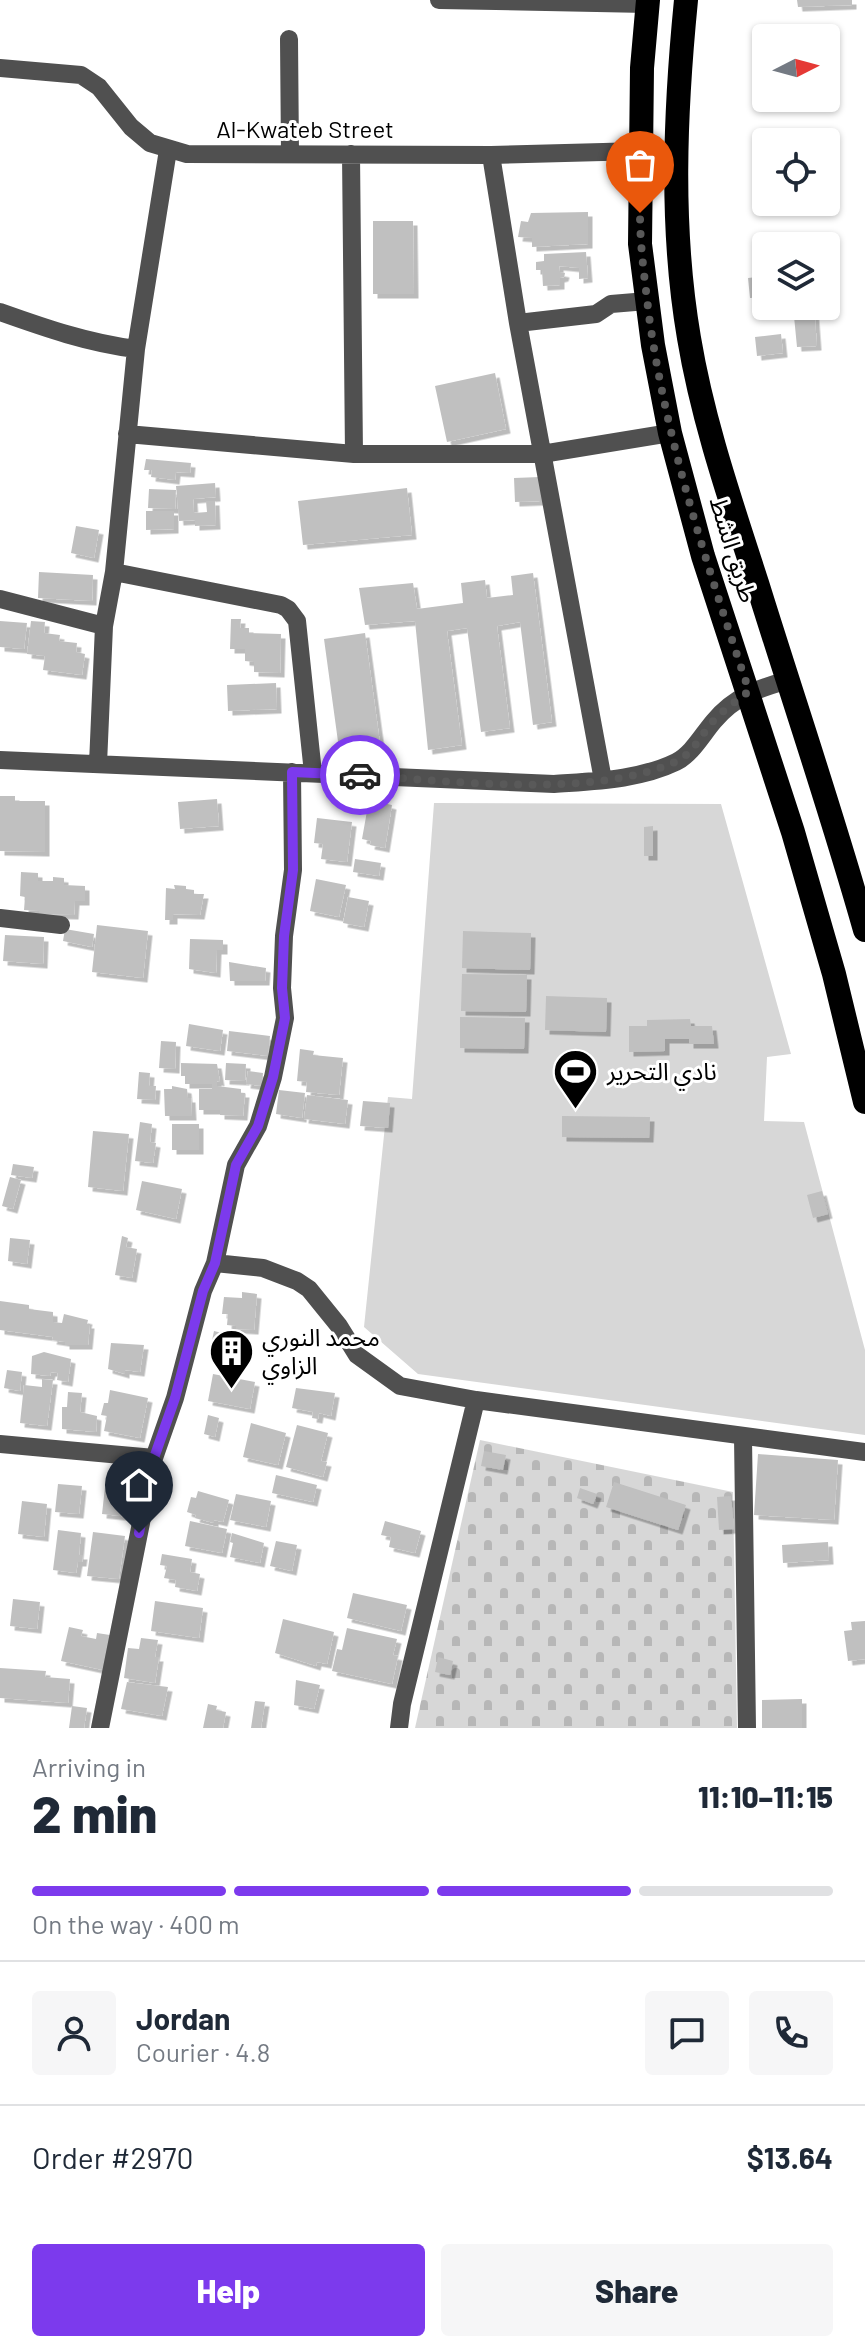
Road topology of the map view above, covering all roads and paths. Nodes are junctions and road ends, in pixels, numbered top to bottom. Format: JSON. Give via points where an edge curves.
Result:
{"nodes":[{"id":1,"x":439,"y":0,"type":"edge"},
{"id":2,"x":686,"y":0,"type":"edge"},
{"id":3,"x":648,"y":2,"type":"edge"},
{"id":4,"x":289,"y":39,"type":"dead end"},
{"id":5,"x":0,"y":68,"type":"edge"},
{"id":6,"x":168,"y":150,"type":"junction"},
{"id":7,"x":641,"y":151,"type":"junction"},
{"id":8,"x":290,"y":154,"type":"junction"},
{"id":9,"x":351,"y":154,"type":"junction"},
{"id":10,"x":491,"y":155,"type":"junction"},
{"id":11,"x":647,"y":301,"type":"junction"},
{"id":12,"x":0,"y":312,"type":"edge"},
{"id":13,"x":518,"y":323,"type":"junction"},
{"id":14,"x":136,"y":349,"type":"junction"},
{"id":15,"x":670,"y":433,"type":"junction"},
{"id":16,"x":127,"y":434,"type":"junction"},
{"id":17,"x":354,"y":454,"type":"junction"},
{"id":18,"x":542,"y":454,"type":"junction"},
{"id":19,"x":114,"y":572,"type":"junction"},
{"id":20,"x":0,"y":599,"type":"edge"},
{"id":21,"x":104,"y":626,"type":"junction"},
{"id":22,"x":788,"y":680,"type":"junction"},
{"id":23,"x":749,"y":691,"type":"junction"},
{"id":24,"x":0,"y":760,"type":"edge"},
{"id":25,"x":98,"y":764,"type":"junction"},
{"id":26,"x":292,"y":772,"type":"junction"},
{"id":27,"x":313,"y":773,"type":"junction"},
{"id":28,"x":603,"y":780,"type":"junction"},
{"id":29,"x":0,"y":918,"type":"edge"},
{"id":30,"x":61,"y":925,"type":"dead end"},
{"id":31,"x":865,"y":930,"type":"edge"},
{"id":32,"x":865,"y":1102,"type":"edge"},
{"id":33,"x":215,"y":1263,"type":"junction"},
{"id":34,"x":476,"y":1400,"type":"junction"},
{"id":35,"x":743,"y":1437,"type":"junction"},
{"id":36,"x":0,"y":1444,"type":"edge"},
{"id":37,"x":865,"y":1452,"type":"edge"},
{"id":38,"x":154,"y":1458,"type":"junction"},
{"id":39,"x":100,"y":1728,"type":"edge"},
{"id":40,"x":399,"y":1728,"type":"edge"},
{"id":41,"x":747,"y":1728,"type":"edge"}],
"edges":[{"from":1,"to":3,"type":"street"},
{"from":2,"to":22,"type":"highway","name":"طريق الشط","via":[[675,155],[689,337],[712,441]]},
{"from":3,"to":7,"type":"highway","name":"طريق الشط"},
{"from":4,"to":8,"type":"street"},
{"from":5,"to":6,"type":"street","name":"Al-Kwateb Street","via":[[81,75],[99,87],[131,127]]},
{"from":6,"to":8,"type":"street","name":"Al-Kwateb Street"},
{"from":6,"to":14,"type":"street"},
{"from":7,"to":10,"type":"street","name":"Al-Kwateb Street"},
{"from":7,"to":11,"type":"highway","name":"طريق الشط","via":[[640,244]]},
{"from":8,"to":9,"type":"street","name":"Al-Kwateb Street"},
{"from":9,"to":10,"type":"street","name":"Al-Kwateb Street"},
{"from":9,"to":17,"type":"street"},
{"from":10,"to":13,"type":"street"},
{"from":11,"to":13,"type":"street","via":[[611,304],[596,314]]},
{"from":11,"to":15,"type":"highway","name":"طريق الشط"},
{"from":12,"to":14,"type":"street","via":[[77,338]]},
{"from":13,"to":18,"type":"street"},
{"from":14,"to":16,"type":"street"},
{"from":15,"to":18,"type":"street"},
{"from":15,"to":23,"type":"highway","name":"طريق الشط","via":[[703,556]]},
{"from":16,"to":17,"type":"street"},
{"from":16,"to":19,"type":"street"},
{"from":17,"to":18,"type":"street"},
{"from":18,"to":28,"type":"street"},
{"from":19,"to":21,"type":"street"},
{"from":19,"to":27,"type":"street","via":[[288,609],[297,621]]},
{"from":20,"to":21,"type":"street"},
{"from":21,"to":25,"type":"street"},
{"from":22,"to":23,"type":"street"},
{"from":22,"to":31,"type":"highway","name":"طريق الشط"},
{"from":23,"to":28,"type":"street","via":[[675,762]]},
{"from":23,"to":32,"type":"highway","name":"طريق الشط","via":[[822,931]]},
{"from":24,"to":25,"type":"street"},
{"from":25,"to":26,"type":"street"},
{"from":26,"to":27,"type":"street"},
{"from":26,"to":33,"type":"street","via":[[285,1018],[258,1126],[236,1165]]},
{"from":27,"to":28,"type":"street","via":[[554,784]]},
{"from":29,"to":30,"type":"street"},
{"from":33,"to":34,"type":"street","via":[[263,1268],[297,1281],[309,1289],[357,1355],[400,1386]]},
{"from":33,"to":38,"type":"street"},
{"from":34,"to":35,"type":"street"},
{"from":34,"to":40,"type":"street"},
{"from":35,"to":37,"type":"street"},
{"from":35,"to":41,"type":"street"},
{"from":36,"to":38,"type":"street"},
{"from":38,"to":39,"type":"street"}]}
